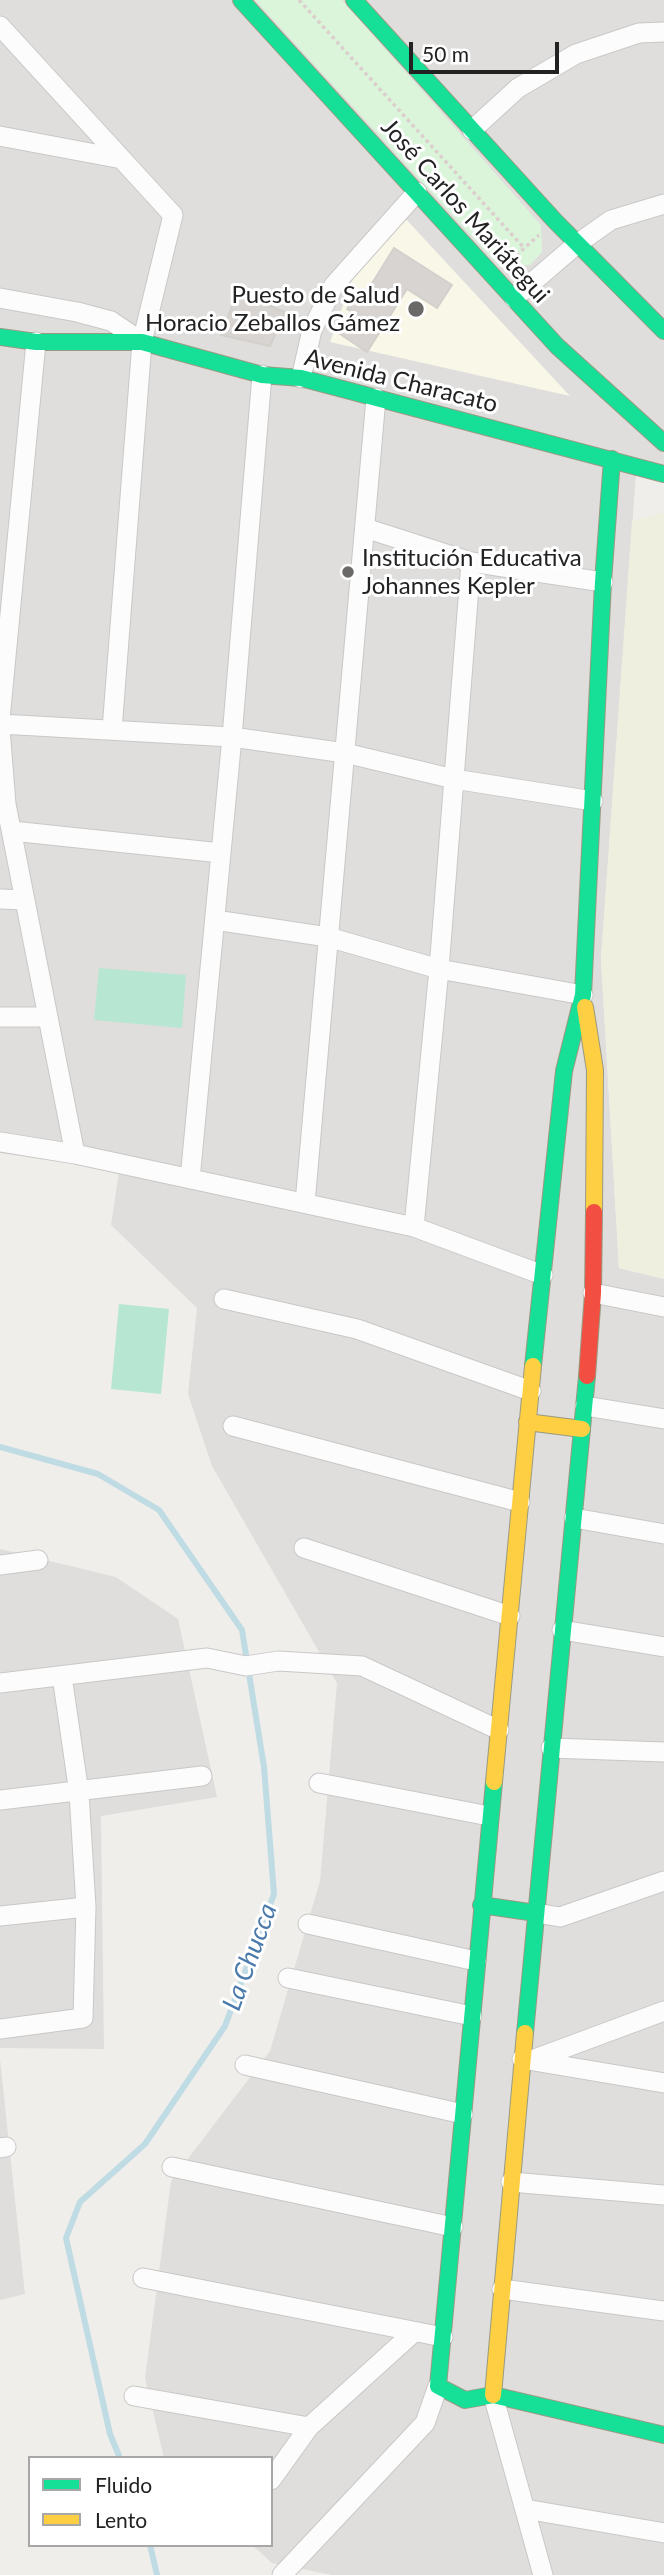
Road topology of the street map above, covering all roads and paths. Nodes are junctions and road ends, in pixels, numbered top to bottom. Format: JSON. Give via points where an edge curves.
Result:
{"nodes":[{"id":1,"x":241,"y":0,"type":"edge"},
{"id":2,"x":299,"y":0,"type":"edge"},
{"id":3,"x":354,"y":0,"type":"edge"},
{"id":4,"x":0,"y":26,"type":"edge"},
{"id":5,"x":664,"y":32,"type":"edge"},
{"id":6,"x":472,"y":130,"type":"junction"},
{"id":7,"x":0,"y":136,"type":"edge"},
{"id":8,"x":122,"y":159,"type":"junction"},
{"id":9,"x":417,"y":192,"type":"junction"},
{"id":10,"x":664,"y":204,"type":"edge"},
{"id":11,"x":555,"y":221,"type":"junction"},
{"id":12,"x":578,"y":244,"type":"junction"},
{"id":13,"x":525,"y":249,"type":"junction"},
{"id":14,"x":493,"y":275,"type":"junction"},
{"id":15,"x":0,"y":298,"type":"edge"},
{"id":16,"x":514,"y":298,"type":"junction"},
{"id":17,"x":664,"y":331,"type":"edge"},
{"id":18,"x":0,"y":337,"type":"edge"},
{"id":19,"x":36,"y":342,"type":"junction"},
{"id":20,"x":142,"y":342,"type":"junction"},
{"id":21,"x":262,"y":375,"type":"junction"},
{"id":22,"x":301,"y":377,"type":"junction"},
{"id":23,"x":376,"y":398,"type":"junction"},
{"id":24,"x":664,"y":443,"type":"edge"},
{"id":25,"x":612,"y":459,"type":"junction"},
{"id":26,"x":664,"y":474,"type":"edge"},
{"id":27,"x":365,"y":528,"type":"junction"},
{"id":28,"x":471,"y":562,"type":"junction"},
{"id":29,"x":603,"y":582,"type":"junction"},
{"id":30,"x":0,"y":722,"type":"edge"},
{"id":31,"x":0,"y":729,"type":"edge"},
{"id":32,"x":112,"y":730,"type":"junction"},
{"id":33,"x":232,"y":737,"type":"junction"},
{"id":34,"x":345,"y":753,"type":"junction"},
{"id":35,"x":454,"y":779,"type":"junction"},
{"id":36,"x":593,"y":801,"type":"junction"},
{"id":37,"x":3,"y":804,"type":"edge"},
{"id":38,"x":12,"y":831,"type":"junction"},
{"id":39,"x":221,"y":853,"type":"junction"},
{"id":40,"x":0,"y":900,"type":"edge"},
{"id":41,"x":25,"y":900,"type":"junction"},
{"id":42,"x":215,"y":920,"type":"junction"},
{"id":43,"x":328,"y":937,"type":"junction"},
{"id":44,"x":439,"y":969,"type":"junction"},
{"id":45,"x":583,"y":995,"type":"junction"},
{"id":46,"x":0,"y":1017,"type":"edge"},
{"id":47,"x":48,"y":1017,"type":"junction"},
{"id":48,"x":0,"y":1142,"type":"edge"},
{"id":49,"x":75,"y":1154,"type":"junction"},
{"id":50,"x":190,"y":1179,"type":"junction"},
{"id":51,"x":305,"y":1203,"type":"junction"},
{"id":52,"x":414,"y":1227,"type":"junction"},
{"id":53,"x":543,"y":1275,"type":"junction"},
{"id":54,"x":593,"y":1293,"type":"junction"},
{"id":55,"x":224,"y":1299,"type":"dead end"},
{"id":56,"x":664,"y":1307,"type":"edge"},
{"id":57,"x":531,"y":1391,"type":"junction"},
{"id":58,"x":585,"y":1406,"type":"junction"},
{"id":59,"x":664,"y":1419,"type":"edge"},
{"id":60,"x":527,"y":1423,"type":"junction"},
{"id":61,"x":233,"y":1426,"type":"dead end"},
{"id":62,"x":582,"y":1429,"type":"junction"},
{"id":63,"x":520,"y":1502,"type":"junction"},
{"id":64,"x":574,"y":1518,"type":"junction"},
{"id":65,"x":664,"y":1534,"type":"edge"},
{"id":66,"x":304,"y":1548,"type":"dead end"},
{"id":67,"x":38,"y":1560,"type":"dead end"},
{"id":68,"x":0,"y":1565,"type":"edge"},
{"id":69,"x":510,"y":1616,"type":"junction"},
{"id":70,"x":562,"y":1630,"type":"junction"},
{"id":71,"x":664,"y":1647,"type":"edge"},
{"id":72,"x":62,"y":1676,"type":"junction"},
{"id":73,"x":0,"y":1683,"type":"edge"},
{"id":74,"x":499,"y":1730,"type":"junction"},
{"id":75,"x":551,"y":1748,"type":"junction"},
{"id":76,"x":664,"y":1752,"type":"edge"},
{"id":77,"x":202,"y":1776,"type":"dead end"},
{"id":78,"x":319,"y":1783,"type":"dead end"},
{"id":79,"x":79,"y":1793,"type":"junction"},
{"id":80,"x":0,"y":1800,"type":"edge"},
{"id":81,"x":489,"y":1816,"type":"junction"},
{"id":82,"x":664,"y":1881,"type":"edge"},
{"id":83,"x":481,"y":1905,"type":"junction"},
{"id":84,"x":86,"y":1908,"type":"junction"},
{"id":85,"x":536,"y":1913,"type":"junction"},
{"id":86,"x":0,"y":1916,"type":"edge"},
{"id":87,"x":309,"y":1924,"type":"dead end"},
{"id":88,"x":476,"y":1961,"type":"junction"},
{"id":89,"x":288,"y":1978,"type":"dead end"},
{"id":90,"x":664,"y":2011,"type":"edge"},
{"id":91,"x":472,"y":2016,"type":"junction"},
{"id":92,"x":0,"y":2029,"type":"edge"},
{"id":93,"x":527,"y":2059,"type":"junction"},
{"id":94,"x":245,"y":2065,"type":"dead end"},
{"id":95,"x":664,"y":2084,"type":"edge"},
{"id":96,"x":463,"y":2114,"type":"junction"},
{"id":97,"x":172,"y":2167,"type":"dead end"},
{"id":98,"x":511,"y":2182,"type":"junction"},
{"id":99,"x":664,"y":2195,"type":"edge"},
{"id":100,"x":453,"y":2227,"type":"junction"},
{"id":101,"x":143,"y":2278,"type":"dead end"},
{"id":102,"x":502,"y":2289,"type":"junction"},
{"id":103,"x":664,"y":2311,"type":"edge"},
{"id":104,"x":414,"y":2332,"type":"junction"},
{"id":105,"x":443,"y":2337,"type":"junction"},
{"id":106,"x":438,"y":2386,"type":"junction"},
{"id":107,"x":494,"y":2395,"type":"junction"},
{"id":108,"x":134,"y":2396,"type":"dead end"},
{"id":109,"x":309,"y":2427,"type":"junction"},
{"id":110,"x":664,"y":2435,"type":"edge"},
{"id":111,"x":273,"y":2477,"type":"edge"},
{"id":112,"x":525,"y":2509,"type":"junction"},
{"id":113,"x":664,"y":2533,"type":"edge"},
{"id":114,"x":282,"y":2575,"type":"edge"},
{"id":115,"x":543,"y":2575,"type":"edge"}],
"edges":[{"from":1,"to":9,"type":"street","name":"José Carlos Mariátegui"},
{"from":2,"to":13,"type":"path"},
{"from":3,"to":6,"type":"street"},
{"from":4,"to":8,"type":"street"},
{"from":5,"to":6,"type":"street","via":[[639,33],[576,54],[517,88]]},
{"from":6,"to":11,"type":"street"},
{"from":7,"to":8,"type":"street"},
{"from":8,"to":20,"type":"street","via":[[173,215]]},
{"from":9,"to":14,"type":"street","name":"José Carlos Mariátegui"},
{"from":9,"to":22,"type":"street","via":[[334,285],[312,330]]},
{"from":10,"to":12,"type":"street","via":[[611,220]]},
{"from":11,"to":12,"type":"street"},
{"from":11,"to":13,"type":"path"},
{"from":12,"to":16,"type":"street"},
{"from":12,"to":17,"type":"street"},
{"from":13,"to":14,"type":"path"},
{"from":14,"to":16,"type":"street","name":"José Carlos Mariátegui"},
{"from":15,"to":20,"type":"street","via":[[111,321]]},
{"from":16,"to":24,"type":"street","name":"José Carlos Mariátegui","via":[[556,346]]},
{"from":18,"to":19,"type":"street","name":"Avenida Characato"},
{"from":19,"to":20,"type":"street","name":"Avenida Characato"},
{"from":19,"to":30,"type":"street"},
{"from":20,"to":21,"type":"street","name":"Avenida Characato"},
{"from":20,"to":32,"type":"street"},
{"from":21,"to":22,"type":"street","name":"Avenida Characato"},
{"from":21,"to":33,"type":"street"},
{"from":22,"to":23,"type":"street","name":"Avenida Characato"},
{"from":23,"to":25,"type":"street","name":"Avenida Characato"},
{"from":23,"to":27,"type":"street"},
{"from":25,"to":26,"type":"street","name":"Avenida Characato"},
{"from":25,"to":29,"type":"street"},
{"from":27,"to":28,"type":"street"},
{"from":27,"to":34,"type":"street"},
{"from":28,"to":29,"type":"street"},
{"from":28,"to":35,"type":"street"},
{"from":29,"to":36,"type":"street"},
{"from":30,"to":32,"type":"street"},
{"from":31,"to":37,"type":"street"},
{"from":32,"to":33,"type":"street"},
{"from":33,"to":34,"type":"street"},
{"from":33,"to":39,"type":"street"},
{"from":34,"to":35,"type":"street"},
{"from":34,"to":43,"type":"street"},
{"from":35,"to":36,"type":"street"},
{"from":35,"to":44,"type":"street"},
{"from":36,"to":45,"type":"street"},
{"from":37,"to":38,"type":"street"},
{"from":38,"to":39,"type":"street"},
{"from":38,"to":41,"type":"street"},
{"from":39,"to":42,"type":"street"},
{"from":40,"to":41,"type":"street"},
{"from":41,"to":47,"type":"street"},
{"from":42,"to":43,"type":"street"},
{"from":42,"to":50,"type":"street"},
{"from":43,"to":44,"type":"street"},
{"from":43,"to":51,"type":"street"},
{"from":44,"to":45,"type":"street"},
{"from":44,"to":52,"type":"street"},
{"from":45,"to":53,"type":"street","via":[[564,1071]]},
{"from":45,"to":54,"type":"street","via":[[595,1070]]},
{"from":46,"to":47,"type":"street"},
{"from":47,"to":49,"type":"street"},
{"from":48,"to":49,"type":"street"},
{"from":49,"to":50,"type":"street"},
{"from":50,"to":51,"type":"street"},
{"from":51,"to":52,"type":"street"},
{"from":52,"to":53,"type":"street"},
{"from":53,"to":57,"type":"street"},
{"from":54,"to":56,"type":"street"},
{"from":54,"to":58,"type":"street"},
{"from":55,"to":57,"type":"street","via":[[356,1329]]},
{"from":57,"to":60,"type":"street"},
{"from":58,"to":59,"type":"street"},
{"from":58,"to":62,"type":"street"},
{"from":60,"to":62,"type":"street"},
{"from":60,"to":63,"type":"street"},
{"from":61,"to":63,"type":"street"},
{"from":62,"to":64,"type":"street"},
{"from":63,"to":69,"type":"street"},
{"from":64,"to":65,"type":"street"},
{"from":64,"to":70,"type":"street"},
{"from":66,"to":69,"type":"street"},
{"from":67,"to":68,"type":"street"},
{"from":69,"to":74,"type":"street"},
{"from":70,"to":71,"type":"street"},
{"from":70,"to":75,"type":"street"},
{"from":72,"to":73,"type":"street"},
{"from":72,"to":74,"type":"street","via":[[207,1658],[246,1666],[278,1661],[362,1666]]},
{"from":72,"to":79,"type":"street"},
{"from":74,"to":81,"type":"street"},
{"from":75,"to":76,"type":"street"},
{"from":75,"to":85,"type":"street"},
{"from":77,"to":79,"type":"street"},
{"from":78,"to":81,"type":"street"},
{"from":79,"to":80,"type":"street"},
{"from":79,"to":84,"type":"street"},
{"from":81,"to":83,"type":"street"},
{"from":82,"to":85,"type":"street","via":[[560,1917]]},
{"from":83,"to":85,"type":"street"},
{"from":83,"to":88,"type":"street"},
{"from":84,"to":86,"type":"street"},
{"from":84,"to":92,"type":"street","via":[[83,2018]]},
{"from":85,"to":93,"type":"street"},
{"from":87,"to":88,"type":"street"},
{"from":88,"to":91,"type":"street"},
{"from":89,"to":91,"type":"street"},
{"from":90,"to":93,"type":"street"},
{"from":91,"to":96,"type":"street"},
{"from":93,"to":95,"type":"street"},
{"from":93,"to":98,"type":"street"},
{"from":94,"to":96,"type":"street"},
{"from":96,"to":100,"type":"street"},
{"from":97,"to":100,"type":"street"},
{"from":98,"to":99,"type":"street"},
{"from":98,"to":102,"type":"street"},
{"from":100,"to":105,"type":"street"},
{"from":101,"to":104,"type":"street"},
{"from":102,"to":103,"type":"street"},
{"from":102,"to":107,"type":"street"},
{"from":104,"to":105,"type":"street"},
{"from":104,"to":109,"type":"street"},
{"from":105,"to":106,"type":"street"},
{"from":106,"to":107,"type":"street","via":[[465,2400]]},
{"from":106,"to":114,"type":"street","via":[[425,2423]]},
{"from":107,"to":110,"type":"street"},
{"from":107,"to":112,"type":"street"},
{"from":108,"to":109,"type":"street"},
{"from":109,"to":111,"type":"street"},
{"from":112,"to":113,"type":"street"},
{"from":112,"to":115,"type":"street"}]}
